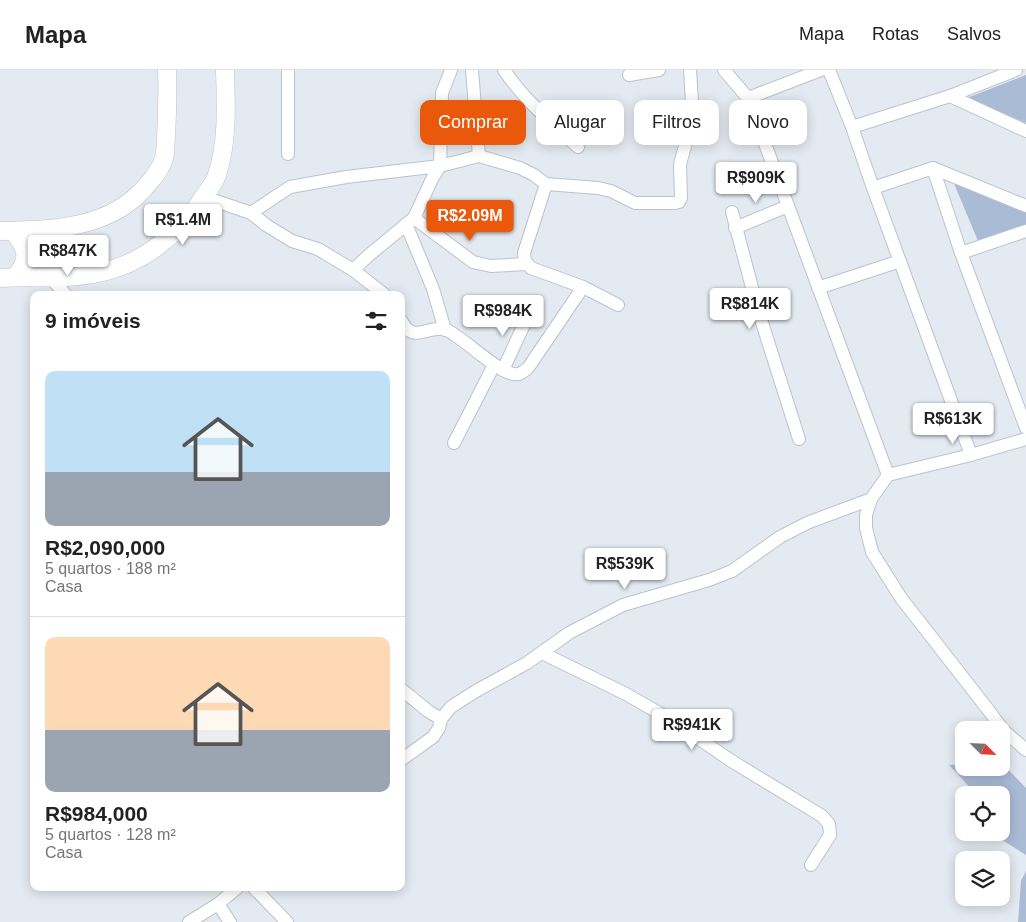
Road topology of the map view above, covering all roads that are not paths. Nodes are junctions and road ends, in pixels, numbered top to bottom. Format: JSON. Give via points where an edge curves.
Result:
{"nodes":[{"id":1,"x":167,"y":70,"type":"edge"},
{"id":2,"x":225,"y":70,"type":"edge"},
{"id":3,"x":288,"y":70,"type":"edge"},
{"id":4,"x":451,"y":70,"type":"edge"},
{"id":5,"x":472,"y":70,"type":"edge"},
{"id":6,"x":504,"y":70,"type":"edge"},
{"id":7,"x":659,"y":70,"type":"edge"},
{"id":8,"x":690,"y":70,"type":"edge"},
{"id":9,"x":724,"y":70,"type":"edge"},
{"id":10,"x":821,"y":70,"type":"edge"},
{"id":11,"x":829,"y":70,"type":"edge"},
{"id":12,"x":1016,"y":70,"type":"edge"},
{"id":13,"x":628,"y":76,"type":"dead end"},
{"id":14,"x":950,"y":96,"type":"junction"},
{"id":15,"x":748,"y":98,"type":"junction"},
{"id":16,"x":852,"y":127,"type":"junction"},
{"id":17,"x":1026,"y":131,"type":"edge"},
{"id":18,"x":578,"y":147,"type":"dead end"},
{"id":19,"x":288,"y":154,"type":"dead end"},
{"id":20,"x":479,"y":156,"type":"junction"},
{"id":21,"x":440,"y":166,"type":"junction"},
{"id":22,"x":933,"y":168,"type":"junction"},
{"id":23,"x":546,"y":184,"type":"junction"},
{"id":24,"x":872,"y":188,"type":"junction"},
{"id":25,"x":204,"y":197,"type":"junction"},
{"id":26,"x":788,"y":206,"type":"junction"},
{"id":27,"x":1026,"y":206,"type":"edge"},
{"id":28,"x":732,"y":212,"type":"dead end"},
{"id":29,"x":251,"y":214,"type":"junction"},
{"id":30,"x":410,"y":221,"type":"junction"},
{"id":31,"x":735,"y":228,"type":"junction"},
{"id":32,"x":7,"y":231,"type":"edge"},
{"id":33,"x":1026,"y":231,"type":"edge"},
{"id":34,"x":961,"y":253,"type":"junction"},
{"id":35,"x":900,"y":261,"type":"junction"},
{"id":36,"x":528,"y":264,"type":"junction"},
{"id":37,"x":353,"y":270,"type":"junction"},
{"id":38,"x":50,"y":277,"type":"junction"},
{"id":39,"x":5,"y":281,"type":"edge"},
{"id":40,"x":583,"y":287,"type":"junction"},
{"id":41,"x":818,"y":288,"type":"junction"},
{"id":42,"x":62,"y":291,"type":"edge"},
{"id":43,"x":381,"y":291,"type":"edge"},
{"id":44,"x":618,"y":305,"type":"dead end"},
{"id":45,"x":528,"y":316,"type":"dead end"},
{"id":46,"x":405,"y":327,"type":"edge"},
{"id":47,"x":445,"y":330,"type":"junction"},
{"id":48,"x":498,"y":368,"type":"junction"},
{"id":49,"x":1026,"y":428,"type":"edge"},
{"id":50,"x":799,"y":439,"type":"dead end"},
{"id":51,"x":1026,"y":440,"type":"edge"},
{"id":52,"x":454,"y":442,"type":"dead end"},
{"id":53,"x":971,"y":455,"type":"junction"},
{"id":54,"x":888,"y":475,"type":"junction"},
{"id":55,"x":871,"y":499,"type":"junction"},
{"id":56,"x":542,"y":653,"type":"junction"},
{"id":57,"x":405,"y":692,"type":"edge"},
{"id":58,"x":441,"y":719,"type":"junction"},
{"id":59,"x":1026,"y":750,"type":"edge"},
{"id":60,"x":405,"y":757,"type":"edge"},
{"id":61,"x":811,"y":865,"type":"dead end"},
{"id":62,"x":233,"y":891,"type":"edge"},
{"id":63,"x":257,"y":891,"type":"edge"},
{"id":64,"x":218,"y":904,"type":"junction"},
{"id":65,"x":189,"y":922,"type":"edge"},
{"id":66,"x":230,"y":922,"type":"edge"},
{"id":67,"x":287,"y":922,"type":"edge"}],
"edges":[{"from":1,"to":32,"type":"street","via":[[164,158],[140,195],[114,213],[91,223]]},
{"from":2,"to":25,"type":"street","via":[[226,126],[216,176]]},
{"from":3,"to":19,"type":"street"},
{"from":4,"to":21,"type":"street","via":[[442,93]]},
{"from":5,"to":20,"type":"street"},
{"from":6,"to":18,"type":"street","via":[[531,104]]},
{"from":7,"to":13,"type":"street"},
{"from":8,"to":23,"type":"street","via":[[694,118],[680,164],[679,202],[635,203],[598,188]]},
{"from":9,"to":15,"type":"street"},
{"from":10,"to":15,"type":"street"},
{"from":11,"to":16,"type":"street"},
{"from":12,"to":14,"type":"street"},
{"from":14,"to":16,"type":"street"},
{"from":14,"to":17,"type":"street"},
{"from":15,"to":26,"type":"street"},
{"from":16,"to":24,"type":"street"},
{"from":20,"to":21,"type":"street"},
{"from":20,"to":23,"type":"street","via":[[520,168]]},
{"from":21,"to":29,"type":"street","via":[[290,187]]},
{"from":21,"to":30,"type":"street"},
{"from":22,"to":24,"type":"street"},
{"from":22,"to":27,"type":"street"},
{"from":22,"to":34,"type":"street"},
{"from":23,"to":36,"type":"street","via":[[524,253]]},
{"from":24,"to":35,"type":"street"},
{"from":25,"to":29,"type":"street"},
{"from":25,"to":38,"type":"street","via":[[185,223],[138,260],[100,273]]},
{"from":26,"to":31,"type":"street"},
{"from":26,"to":41,"type":"street"},
{"from":28,"to":31,"type":"street"},
{"from":29,"to":37,"type":"street","via":[[292,240],[318,249]]},
{"from":30,"to":36,"type":"street","via":[[473,262],[491,266]]},
{"from":30,"to":37,"type":"street"},
{"from":30,"to":47,"type":"street"},
{"from":31,"to":50,"type":"street"},
{"from":32,"to":39,"type":"street","via":[[22,243],[26,252],[25,264]]},
{"from":33,"to":34,"type":"street"},
{"from":34,"to":49,"type":"street"},
{"from":35,"to":41,"type":"street"},
{"from":35,"to":53,"type":"street"},
{"from":36,"to":40,"type":"street","via":[[530,268]]},
{"from":37,"to":43,"type":"street"},
{"from":38,"to":39,"type":"street"},
{"from":38,"to":42,"type":"street"},
{"from":40,"to":44,"type":"street"},
{"from":40,"to":48,"type":"street","via":[[528,368],[520,374],[512,374]]},
{"from":41,"to":54,"type":"street"},
{"from":45,"to":48,"type":"street"},
{"from":46,"to":47,"type":"street","via":[[420,334],[438,328]]},
{"from":47,"to":48,"type":"street","via":[[467,342]]},
{"from":48,"to":52,"type":"street"},
{"from":51,"to":53,"type":"street"},
{"from":53,"to":54,"type":"street"},
{"from":54,"to":55,"type":"street"},
{"from":55,"to":56,"type":"street","via":[[807,523],[780,537],[732,571],[623,605],[569,633]]},
{"from":55,"to":59,"type":"street","via":[[866,528],[872,552],[901,598],[1004,731]]},
{"from":56,"to":58,"type":"street","via":[[451,707]]},
{"from":56,"to":61,"type":"street","via":[[673,721],[822,816],[829,824],[830,835]]},
{"from":57,"to":58,"type":"street"},
{"from":58,"to":60,"type":"street","via":[[433,737]]},
{"from":62,"to":64,"type":"street"},
{"from":63,"to":67,"type":"street"},
{"from":64,"to":65,"type":"street"},
{"from":64,"to":66,"type":"street"}]}
